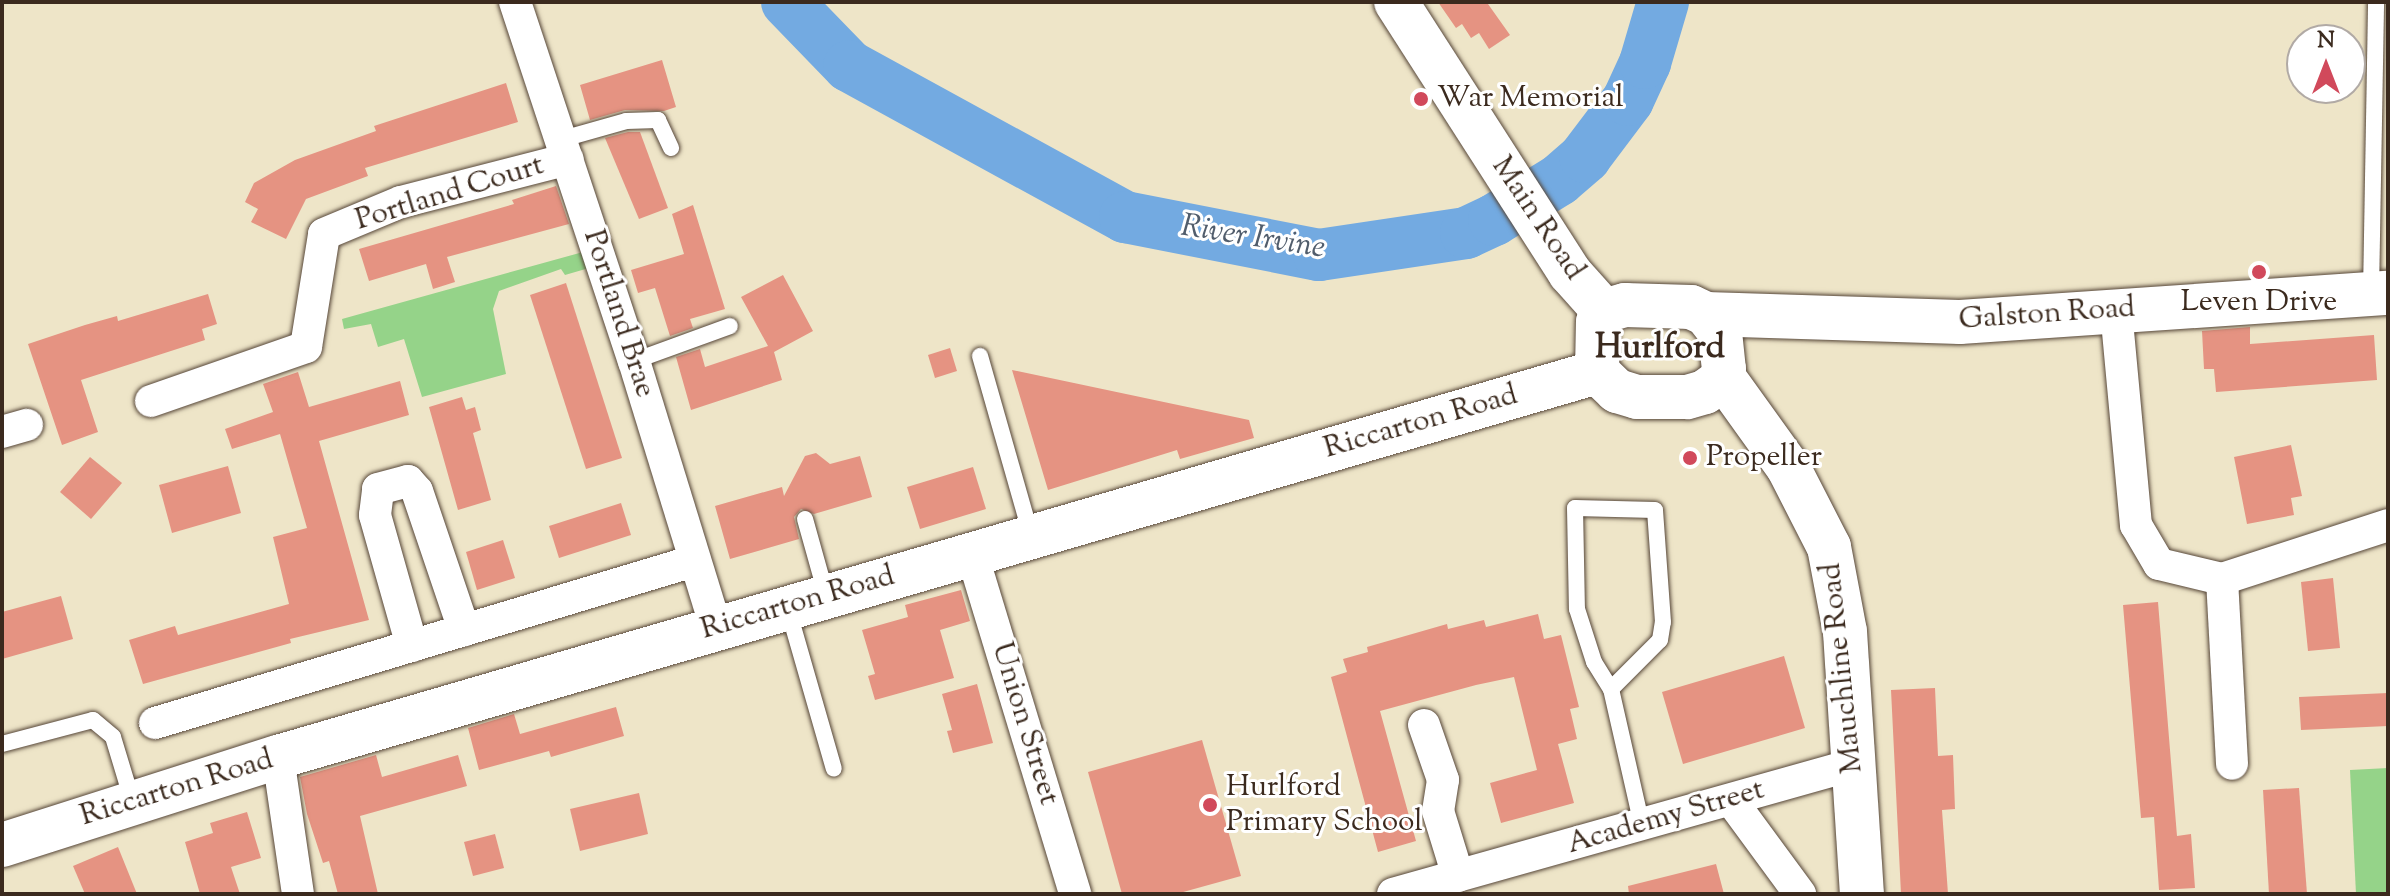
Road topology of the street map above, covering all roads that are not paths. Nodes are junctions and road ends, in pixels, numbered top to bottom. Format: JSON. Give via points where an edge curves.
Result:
{"nodes":[{"id":1,"x":515,"y":2,"type":"edge"},
{"id":2,"x":1396,"y":2,"type":"edge"},
{"id":3,"x":2376,"y":2,"type":"edge"},
{"id":4,"x":671,"y":148,"type":"dead end"},
{"id":5,"x":563,"y":150,"type":"junction"},
{"id":6,"x":2380,"y":294,"type":"edge"},
{"id":7,"x":2116,"y":310,"type":"junction"},
{"id":8,"x":1604,"y":311,"type":"junction"},
{"id":9,"x":1706,"y":314,"type":"junction"},
{"id":10,"x":730,"y":326,"type":"dead end"},
{"id":11,"x":980,"y":356,"type":"dead end"},
{"id":12,"x":634,"y":361,"type":"junction"},
{"id":13,"x":1597,"y":372,"type":"junction"},
{"id":14,"x":1724,"y":378,"type":"junction"},
{"id":15,"x":151,"y":401,"type":"dead end"},
{"id":16,"x":805,"y":519,"type":"dead end"},
{"id":17,"x":2388,"y":525,"type":"edge"},
{"id":18,"x":1031,"y":536,"type":"junction"},
{"id":19,"x":972,"y":554,"type":"junction"},
{"id":20,"x":694,"y":561,"type":"junction"},
{"id":21,"x":2222,"y":579,"type":"junction"},
{"id":22,"x":807,"y":602,"type":"junction"},
{"id":23,"x":716,"y":628,"type":"junction"},
{"id":24,"x":464,"y":630,"type":"junction"},
{"id":25,"x":412,"y":646,"type":"junction"},
{"id":26,"x":1611,"y":689,"type":"junction"},
{"id":27,"x":155,"y":723,"type":"dead end"},
{"id":28,"x":1424,"y":725,"type":"dead end"},
{"id":29,"x":2,"y":744,"type":"edge"},
{"id":30,"x":278,"y":757,"type":"junction"},
{"id":31,"x":1856,"y":764,"type":"junction"},
{"id":32,"x":2232,"y":764,"type":"dead end"},
{"id":33,"x":834,"y":769,"type":"dead end"},
{"id":34,"x":1731,"y":800,"type":"junction"},
{"id":35,"x":132,"y":801,"type":"junction"},
{"id":36,"x":1642,"y":825,"type":"junction"},
{"id":37,"x":2,"y":845,"type":"edge"},
{"id":38,"x":1470,"y":881,"type":"edge"},
{"id":39,"x":298,"y":894,"type":"edge"},
{"id":40,"x":1075,"y":894,"type":"edge"},
{"id":41,"x":1393,"y":894,"type":"edge"},
{"id":42,"x":1800,"y":894,"type":"edge"},
{"id":43,"x":1862,"y":894,"type":"edge"}],
"edges":[{"from":1,"to":5,"type":"street","name":"Portland Brae"},
{"from":2,"to":8,"type":"main road","name":"Main Road","via":[[1570,273]]},
{"from":3,"to":6,"type":"lane"},
{"from":4,"to":5,"type":"lane","via":[[658,120],[643,119]]},
{"from":5,"to":12,"type":"street","name":"Portland Brae"},
{"from":5,"to":15,"type":"street","name":"Portland Court","via":[[401,202],[324,234],[306,347]]},
{"from":6,"to":7,"type":"main road","name":"Galston Road"},
{"from":7,"to":9,"type":"main road","name":"Galston Road","via":[[1960,322]]},
{"from":7,"to":21,"type":"street","via":[[2136,525],[2159,564]]},
{"from":8,"to":9,"type":"main road","via":[[1634,304],[1691,307]]},
{"from":8,"to":13,"type":"main road","via":[[1596,328]]},
{"from":9,"to":14,"type":"main road","via":[[1722,339]]},
{"from":10,"to":12,"type":"lane"},
{"from":11,"to":18,"type":"lane"},
{"from":12,"to":20,"type":"street","name":"Portland Brae"},
{"from":13,"to":14,"type":"main road","via":[[1617,391],[1637,397],[1695,396]]},
{"from":13,"to":18,"type":"main road","name":"Riccarton Road"},
{"from":14,"to":31,"type":"main road","name":"Mauchline Road","via":[[1788,467],[1829,547],[1845,632]]},
{"from":16,"to":22,"type":"lane"},
{"from":17,"to":21,"type":"street"},
{"from":18,"to":19,"type":"main road","name":"Riccarton Road"},
{"from":19,"to":22,"type":"main road","name":"Riccarton Road"},
{"from":19,"to":40,"type":"street","name":"Union Street"},
{"from":20,"to":23,"type":"street","name":"Portland Brae"},
{"from":20,"to":24,"type":"street"},
{"from":21,"to":32,"type":"street"},
{"from":22,"to":23,"type":"main road","name":"Riccarton Road"},
{"from":22,"to":33,"type":"lane"},
{"from":23,"to":30,"type":"main road","name":"Riccarton Road"},
{"from":24,"to":25,"type":"street"},
{"from":24,"to":25,"type":"street","via":[[417,491],[408,481],[378,489],[375,515]]},
{"from":25,"to":27,"type":"street"},
{"from":26,"to":26,"type":"lane","via":[[1594,662],[1577,609],[1575,508],[1655,510],[1660,640]]},
{"from":26,"to":36,"type":"lane"},
{"from":28,"to":38,"type":"street","via":[[1443,780],[1438,811]]},
{"from":29,"to":35,"type":"lane","via":[[93,720],[113,737]]},
{"from":30,"to":35,"type":"main road","name":"Riccarton Road"},
{"from":30,"to":39,"type":"street"},
{"from":31,"to":34,"type":"street","name":"Academy Street"},
{"from":31,"to":43,"type":"main road","name":"Mauchline Road"},
{"from":34,"to":36,"type":"street","name":"Academy Street"},
{"from":34,"to":42,"type":"street"},
{"from":35,"to":37,"type":"main road","name":"Riccarton Road"},
{"from":36,"to":38,"type":"street","name":"Academy Street"},
{"from":38,"to":41,"type":"street","name":"Academy Street"}]}
